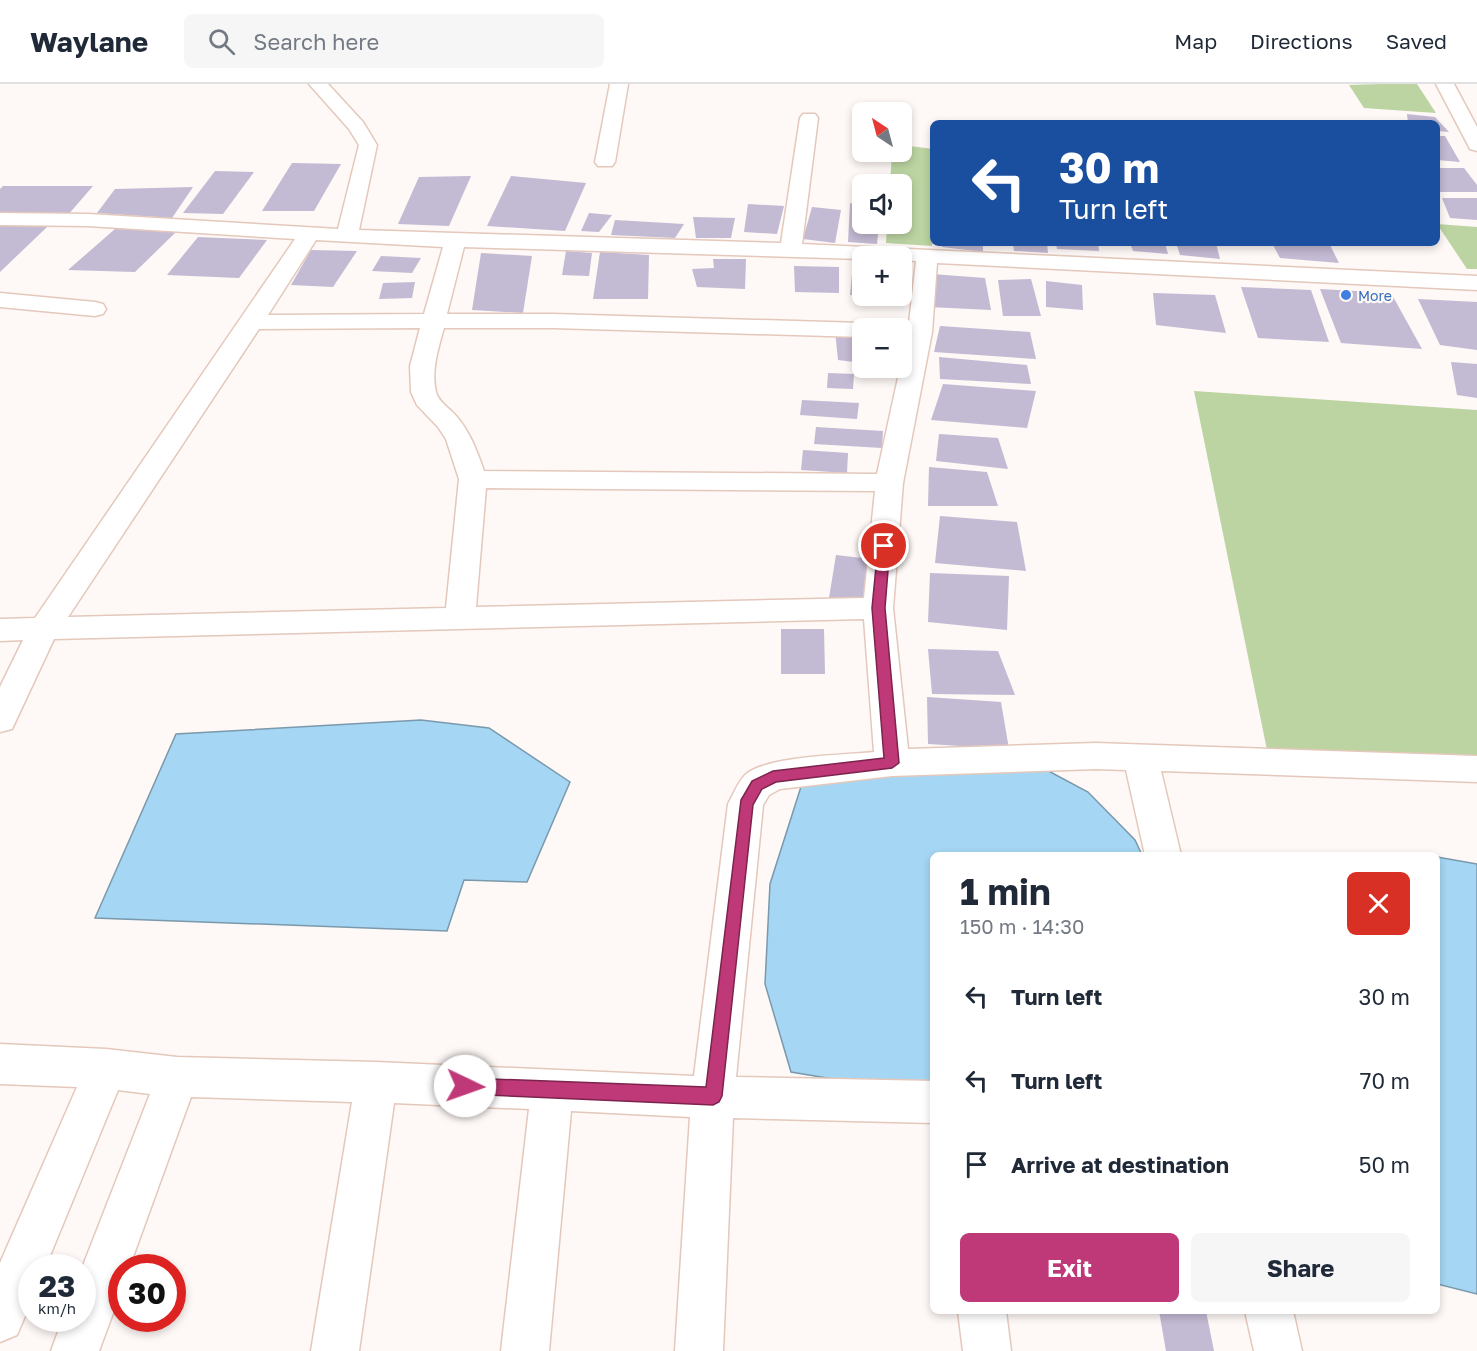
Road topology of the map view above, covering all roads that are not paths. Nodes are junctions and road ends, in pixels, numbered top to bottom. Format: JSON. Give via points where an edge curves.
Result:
{"nodes":[{"id":1,"x":318,"y":84,"type":"edge"},
{"id":2,"x":619,"y":84,"type":"edge"},
{"id":3,"x":1446,"y":87,"type":"edge"},
{"id":4,"x":1467,"y":90,"type":"dead end"},
{"id":5,"x":808,"y":118,"type":"dead end"},
{"id":6,"x":1477,"y":146,"type":"edge"},
{"id":7,"x":606,"y":162,"type":"dead end"},
{"id":8,"x":0,"y":219,"type":"edge"},
{"id":9,"x":309,"y":234,"type":"junction"},
{"id":10,"x":347,"y":235,"type":"junction"},
{"id":11,"x":455,"y":241,"type":"junction"},
{"id":12,"x":791,"y":249,"type":"junction"},
{"id":13,"x":990,"y":252,"type":"edge"},
{"id":14,"x":927,"y":256,"type":"junction"},
{"id":15,"x":1477,"y":283,"type":"edge"},
{"id":16,"x":0,"y":300,"type":"edge"},
{"id":17,"x":94,"y":309,"type":"dead end"},
{"id":18,"x":252,"y":322,"type":"junction"},
{"id":19,"x":433,"y":322,"type":"junction"},
{"id":20,"x":912,"y":327,"type":"edge"},
{"id":21,"x":852,"y":330,"type":"edge"},
{"id":22,"x":904,"y":378,"type":"edge"},
{"id":23,"x":473,"y":479,"type":"junction"},
{"id":24,"x":889,"y":483,"type":"junction"},
{"id":25,"x":878,"y":608,"type":"junction"},
{"id":26,"x":460,"y":618,"type":"junction"},
{"id":27,"x":44,"y":629,"type":"junction"},
{"id":28,"x":0,"y":630,"type":"edge"},
{"id":29,"x":0,"y":720,"type":"edge"},
{"id":30,"x":1141,"y":759,"type":"junction"},
{"id":31,"x":892,"y":763,"type":"junction"},
{"id":32,"x":1477,"y":769,"type":"edge"},
{"id":33,"x":1162,"y":852,"type":"edge"},
{"id":34,"x":0,"y":1064,"type":"edge"},
{"id":35,"x":106,"y":1069,"type":"junction"},
{"id":36,"x":177,"y":1077,"type":"junction"},
{"id":37,"x":376,"y":1082,"type":"junction"},
{"id":38,"x":552,"y":1090,"type":"junction"},
{"id":39,"x":713,"y":1096,"type":"junction"},
{"id":40,"x":930,"y":1102,"type":"edge"},
{"id":41,"x":982,"y":1314,"type":"edge"},
{"id":42,"x":1270,"y":1314,"type":"edge"},
{"id":43,"x":0,"y":1318,"type":"edge"},
{"id":44,"x":75,"y":1351,"type":"edge"},
{"id":45,"x":335,"y":1351,"type":"edge"},
{"id":46,"x":525,"y":1351,"type":"edge"},
{"id":47,"x":699,"y":1351,"type":"edge"},
{"id":48,"x":987,"y":1351,"type":"edge"},
{"id":49,"x":1278,"y":1351,"type":"edge"}],
"edges":[{"from":1,"to":10,"type":"street","via":[[368,145]]},
{"from":2,"to":7,"type":"street"},
{"from":3,"to":4,"type":"street"},
{"from":3,"to":6,"type":"street"},
{"from":5,"to":12,"type":"street"},
{"from":8,"to":9,"type":"street","via":[[88,220]]},
{"from":9,"to":10,"type":"street"},
{"from":9,"to":18,"type":"street"},
{"from":10,"to":11,"type":"street"},
{"from":11,"to":12,"type":"street"},
{"from":11,"to":19,"type":"street"},
{"from":12,"to":14,"type":"street"},
{"from":13,"to":14,"type":"street"},
{"from":13,"to":15,"type":"street"},
{"from":14,"to":20,"type":"street"},
{"from":16,"to":17,"type":"street"},
{"from":18,"to":19,"type":"street"},
{"from":18,"to":27,"type":"street"},
{"from":19,"to":21,"type":"street","via":[[552,321]]},
{"from":19,"to":23,"type":"street","via":[[422,366],[423,392],[459,439]]},
{"from":22,"to":24,"type":"street"},
{"from":23,"to":24,"type":"street"},
{"from":23,"to":26,"type":"street"},
{"from":24,"to":25,"type":"street"},
{"from":25,"to":26,"type":"street"},
{"from":25,"to":31,"type":"street"},
{"from":26,"to":27,"type":"street"},
{"from":27,"to":28,"type":"street"},
{"from":27,"to":29,"type":"street"},
{"from":30,"to":31,"type":"street","via":[[1096,756]]},
{"from":30,"to":32,"type":"street"},
{"from":30,"to":33,"type":"street"},
{"from":31,"to":39,"type":"street","via":[[773,776],[757,785],[746,804]]},
{"from":34,"to":35,"type":"street"},
{"from":35,"to":36,"type":"street"},
{"from":35,"to":43,"type":"street"},
{"from":36,"to":37,"type":"street"},
{"from":36,"to":44,"type":"street"},
{"from":37,"to":38,"type":"street"},
{"from":37,"to":45,"type":"street"},
{"from":38,"to":39,"type":"street"},
{"from":38,"to":46,"type":"street"},
{"from":39,"to":40,"type":"street"},
{"from":39,"to":47,"type":"street"},
{"from":41,"to":48,"type":"street"},
{"from":42,"to":49,"type":"street"}]}
